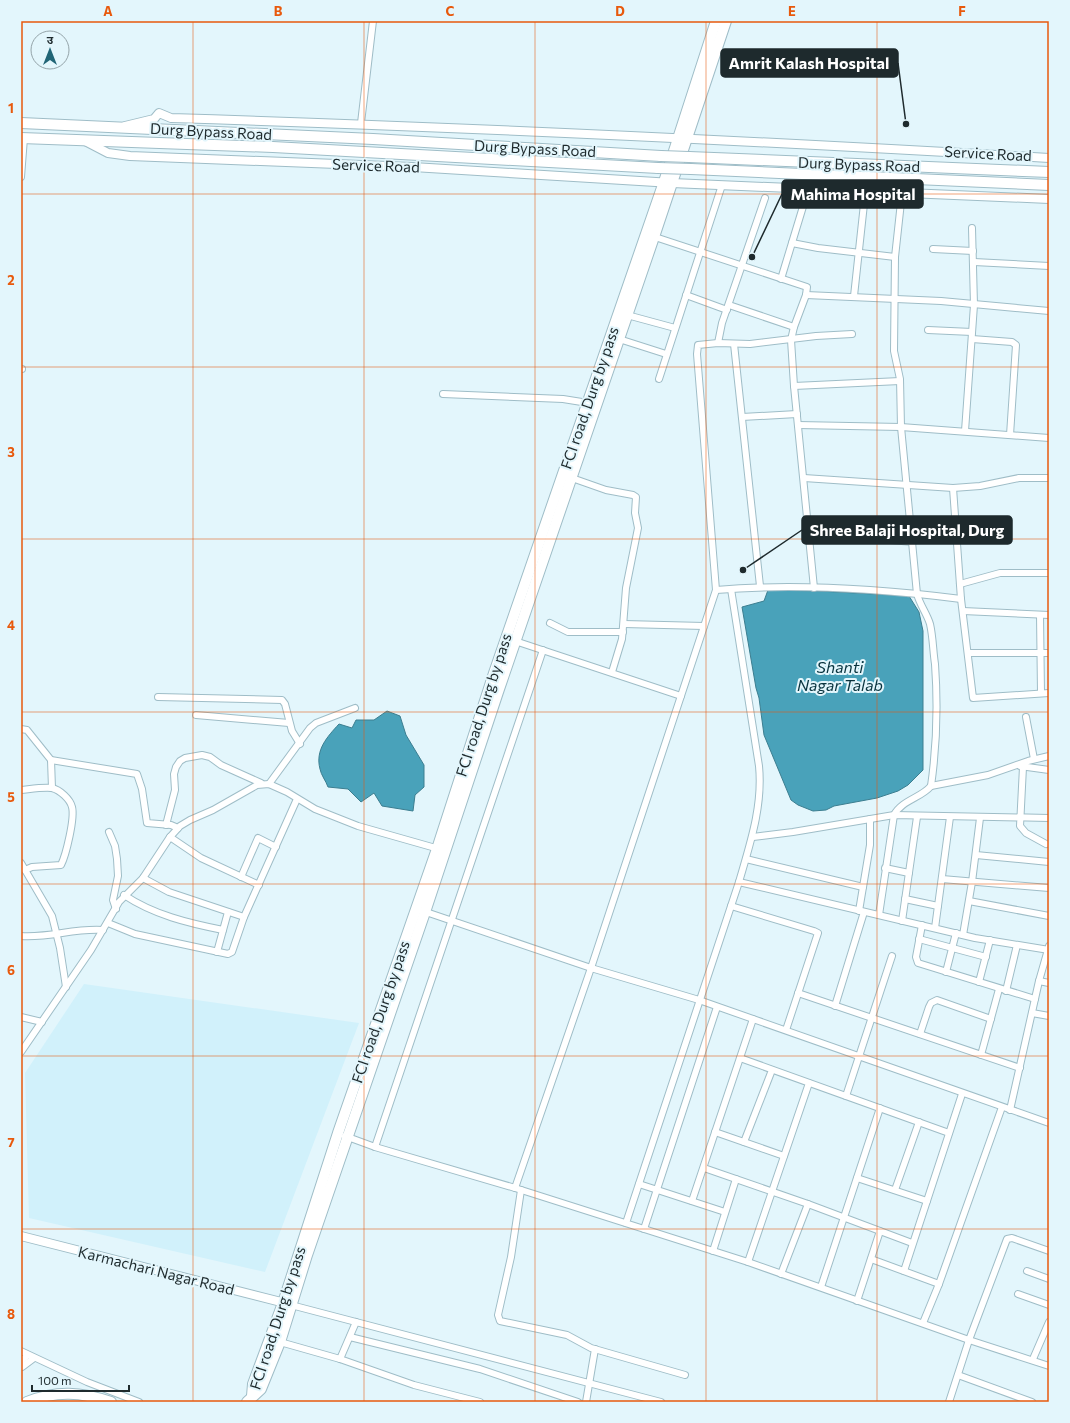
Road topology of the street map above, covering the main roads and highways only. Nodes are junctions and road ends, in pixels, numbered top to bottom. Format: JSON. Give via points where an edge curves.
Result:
{"nodes":[{"id":1,"x":716,"y":21,"type":"edge"},
{"id":2,"x":726,"y":21,"type":"edge"},
{"id":3,"x":715,"y":39,"type":"junction"},
{"id":4,"x":21,"y":123,"type":"edge"},
{"id":5,"x":22,"y":138,"type":"edge"},
{"id":6,"x":1049,"y":172,"type":"edge"},
{"id":7,"x":1049,"y":185,"type":"edge"},
{"id":8,"x":650,"y":236,"type":"junction"},
{"id":9,"x":567,"y":477,"type":"junction"},
{"id":10,"x":441,"y":849,"type":"junction"},
{"id":11,"x":287,"y":1304,"type":"junction"},
{"id":12,"x":249,"y":1399,"type":"edge"},
{"id":13,"x":27,"y":1402,"type":"edge"},
{"id":14,"x":111,"y":1402,"type":"edge"}],
"edges":[{"from":1,"to":3,"type":"main road","name":"FCI road, Durg by pass"},
{"from":2,"to":3,"type":"main road","name":"FCI road, Durg by pass"},
{"from":3,"to":8,"type":"main road","name":"FCI road, Durg by pass"},
{"from":4,"to":6,"type":"main road","name":"Durg Bypass Road","bridge":true,"via":[[373,139],[661,156]]},
{"from":5,"to":7,"type":"main road","name":"Durg Bypass Road","bridge":true,"via":[[273,147],[658,168]]},
{"from":8,"to":9,"type":"main road","name":"FCI road, Durg by pass","via":[[588,403]]},
{"from":8,"to":9,"type":"main road","name":"FCI road, Durg by pass","via":[[620,339]]},
{"from":9,"to":10,"type":"main road","name":"FCI road, Durg by pass","via":[[515,641]]},
{"from":9,"to":10,"type":"main road","name":"FCI road, Durg by pass","via":[[494,673]]},
{"from":10,"to":11,"type":"main road","name":"FCI road, Durg by pass"},
{"from":11,"to":12,"type":"main road","name":"FCI road, Durg by pass"},
{"from":11,"to":12,"type":"main road","name":"FCI road, Durg by pass","via":[[280,1342],[261,1389]]},
{"from":13,"to":14,"type":"main road","via":[[54,1393],[76,1393]]}]}
